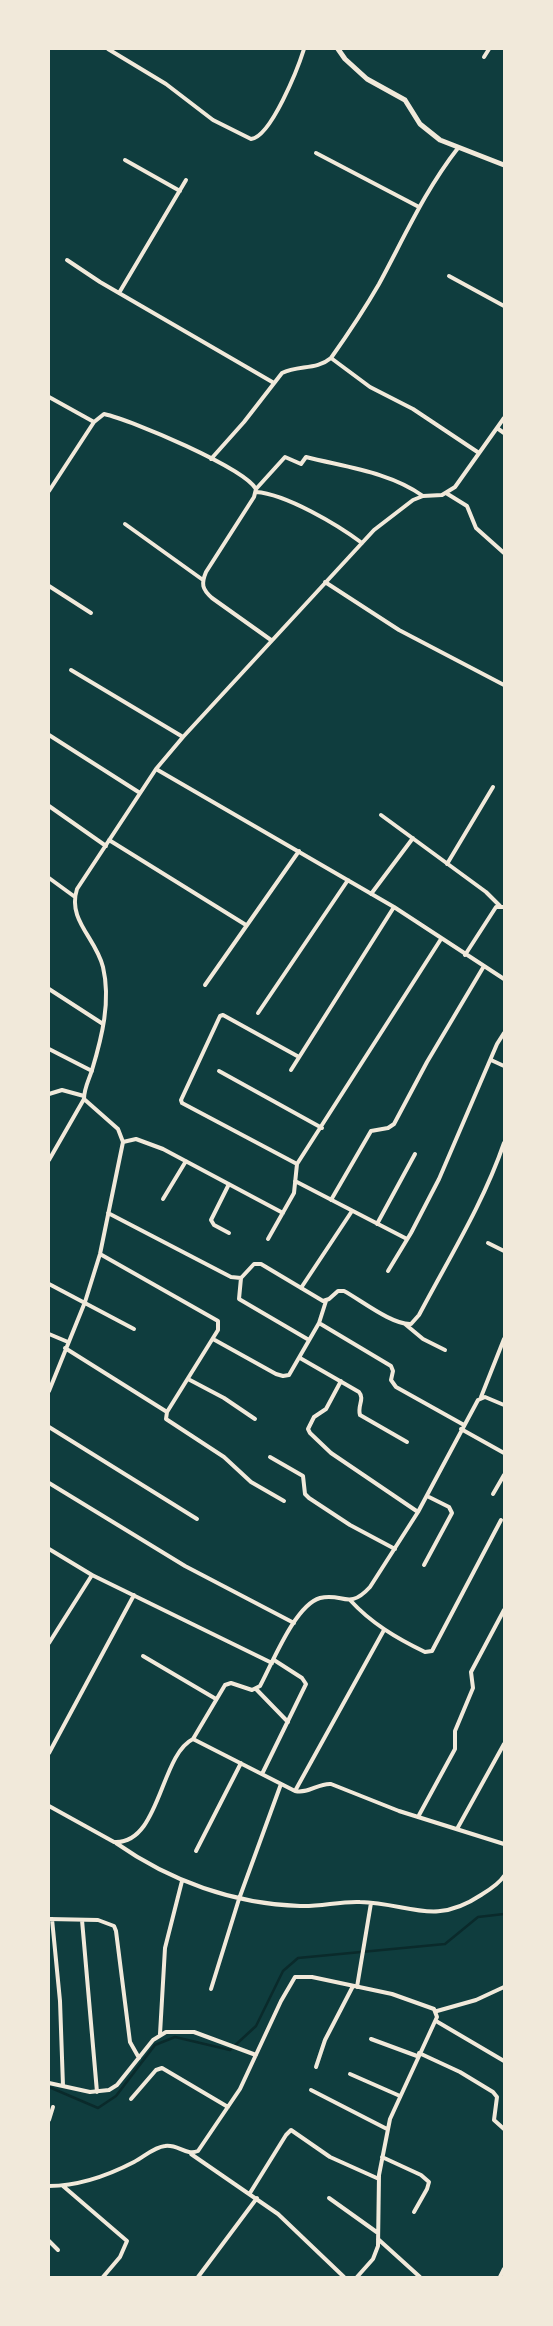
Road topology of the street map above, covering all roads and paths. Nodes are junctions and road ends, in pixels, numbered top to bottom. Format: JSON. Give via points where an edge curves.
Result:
{"nodes":[{"id":1,"x":108,"y":49,"type":"edge"},
{"id":2,"x":304,"y":49,"type":"edge"},
{"id":3,"x":338,"y":49,"type":"edge"},
{"id":4,"x":489,"y":49,"type":"edge"},
{"id":5,"x":484,"y":57,"type":"dead end"},
{"id":6,"x":458,"y":148,"type":"junction"},
{"id":7,"x":316,"y":153,"type":"dead end"},
{"id":8,"x":125,"y":160,"type":"dead end"},
{"id":9,"x":504,"y":166,"type":"edge"},
{"id":10,"x":186,"y":180,"type":"dead end"},
{"id":11,"x":180,"y":191,"type":"junction"},
{"id":12,"x":419,"y":207,"type":"junction"},
{"id":13,"x":67,"y":260,"type":"dead end"},
{"id":14,"x":449,"y":276,"type":"dead end"},
{"id":15,"x":119,"y":292,"type":"junction"},
{"id":16,"x":504,"y":306,"type":"edge"},
{"id":17,"x":331,"y":358,"type":"junction"},
{"id":18,"x":274,"y":382,"type":"junction"},
{"id":19,"x":49,"y":397,"type":"edge"},
{"id":20,"x":504,"y":418,"type":"edge"},
{"id":21,"x":94,"y":422,"type":"junction"},
{"id":22,"x":497,"y":428,"type":"junction"},
{"id":23,"x":504,"y":433,"type":"edge"},
{"id":24,"x":479,"y":453,"type":"junction"},
{"id":25,"x":210,"y":459,"type":"junction"},
{"id":26,"x":49,"y":491,"type":"edge"},
{"id":27,"x":256,"y":491,"type":"junction"},
{"id":28,"x":446,"y":493,"type":"junction"},
{"id":29,"x":423,"y":496,"type":"junction"},
{"id":30,"x":125,"y":524,"type":"dead end"},
{"id":31,"x":362,"y":543,"type":"junction"},
{"id":32,"x":504,"y":553,"type":"edge"},
{"id":33,"x":203,"y":580,"type":"junction"},
{"id":34,"x":325,"y":582,"type":"junction"},
{"id":35,"x":49,"y":586,"type":"edge"},
{"id":36,"x":91,"y":613,"type":"dead end"},
{"id":37,"x":271,"y":640,"type":"junction"},
{"id":38,"x":71,"y":670,"type":"dead end"},
{"id":39,"x":504,"y":685,"type":"edge"},
{"id":40,"x":49,"y":735,"type":"edge"},
{"id":41,"x":183,"y":737,"type":"junction"},
{"id":42,"x":156,"y":769,"type":"junction"},
{"id":43,"x":493,"y":787,"type":"dead end"},
{"id":44,"x":140,"y":793,"type":"junction"},
{"id":45,"x":49,"y":806,"type":"edge"},
{"id":46,"x":381,"y":815,"type":"dead end"},
{"id":47,"x":413,"y":838,"type":"junction"},
{"id":48,"x":109,"y":840,"type":"junction"},
{"id":49,"x":106,"y":846,"type":"junction"},
{"id":50,"x":299,"y":851,"type":"junction"},
{"id":51,"x":447,"y":864,"type":"junction"},
{"id":52,"x":49,"y":878,"type":"edge"},
{"id":53,"x":348,"y":880,"type":"junction"},
{"id":54,"x":371,"y":894,"type":"junction"},
{"id":55,"x":75,"y":897,"type":"junction"},
{"id":56,"x":502,"y":906,"type":"edge"},
{"id":57,"x":394,"y":907,"type":"junction"},
{"id":58,"x":246,"y":925,"type":"junction"},
{"id":59,"x":441,"y":939,"type":"junction"},
{"id":60,"x":465,"y":954,"type":"junction"},
{"id":61,"x":484,"y":966,"type":"junction"},
{"id":62,"x":504,"y":979,"type":"edge"},
{"id":63,"x":205,"y":985,"type":"dead end"},
{"id":64,"x":49,"y":989,"type":"edge"},
{"id":65,"x":258,"y":1013,"type":"dead end"},
{"id":66,"x":103,"y":1024,"type":"junction"},
{"id":67,"x":504,"y":1033,"type":"edge"},
{"id":68,"x":49,"y":1049,"type":"edge"},
{"id":69,"x":300,"y":1057,"type":"junction"},
{"id":70,"x":490,"y":1060,"type":"junction"},
{"id":71,"x":504,"y":1066,"type":"edge"},
{"id":72,"x":291,"y":1070,"type":"dead end"},
{"id":73,"x":92,"y":1071,"type":"junction"},
{"id":74,"x":219,"y":1071,"type":"dead end"},
{"id":75,"x":49,"y":1094,"type":"edge"},
{"id":76,"x":84,"y":1098,"type":"junction"},
{"id":77,"x":322,"y":1128,"type":"junction"},
{"id":78,"x":123,"y":1142,"type":"junction"},
{"id":79,"x":504,"y":1143,"type":"edge"},
{"id":80,"x":415,"y":1154,"type":"dead end"},
{"id":81,"x":49,"y":1160,"type":"edge"},
{"id":82,"x":186,"y":1161,"type":"junction"},
{"id":83,"x":297,"y":1164,"type":"junction"},
{"id":84,"x":295,"y":1181,"type":"junction"},
{"id":85,"x":229,"y":1184,"type":"junction"},
{"id":86,"x":164,"y":1199,"type":"dead end"},
{"id":87,"x":332,"y":1200,"type":"junction"},
{"id":88,"x":352,"y":1211,"type":"junction"},
{"id":89,"x":108,"y":1213,"type":"junction"},
{"id":90,"x":284,"y":1213,"type":"junction"},
{"id":91,"x":377,"y":1224,"type":"junction"},
{"id":92,"x":229,"y":1233,"type":"dead end"},
{"id":93,"x":268,"y":1239,"type":"dead end"},
{"id":94,"x":407,"y":1239,"type":"junction"},
{"id":95,"x":488,"y":1243,"type":"dead end"},
{"id":96,"x":504,"y":1251,"type":"edge"},
{"id":97,"x":100,"y":1254,"type":"junction"},
{"id":98,"x":388,"y":1270,"type":"dead end"},
{"id":99,"x":241,"y":1278,"type":"junction"},
{"id":100,"x":49,"y":1284,"type":"edge"},
{"id":101,"x":301,"y":1288,"type":"junction"},
{"id":102,"x":326,"y":1301,"type":"junction"},
{"id":103,"x":85,"y":1302,"type":"junction"},
{"id":104,"x":319,"y":1323,"type":"junction"},
{"id":105,"x":405,"y":1324,"type":"junction"},
{"id":106,"x":134,"y":1330,"type":"dead end"},
{"id":107,"x":49,"y":1334,"type":"edge"},
{"id":108,"x":214,"y":1339,"type":"junction"},
{"id":109,"x":504,"y":1339,"type":"edge"},
{"id":110,"x":309,"y":1340,"type":"junction"},
{"id":111,"x":68,"y":1342,"type":"junction"},
{"id":112,"x":66,"y":1348,"type":"junction"},
{"id":113,"x":445,"y":1350,"type":"dead end"},
{"id":114,"x":300,"y":1358,"type":"junction"},
{"id":115,"x":188,"y":1379,"type":"junction"},
{"id":116,"x":341,"y":1381,"type":"junction"},
{"id":117,"x":50,"y":1384,"type":"edge"},
{"id":118,"x":49,"y":1391,"type":"edge"},
{"id":119,"x":481,"y":1397,"type":"junction"},
{"id":120,"x":504,"y":1405,"type":"edge"},
{"id":121,"x":167,"y":1412,"type":"junction"},
{"id":122,"x":255,"y":1419,"type":"dead end"},
{"id":123,"x":49,"y":1427,"type":"edge"},
{"id":124,"x":462,"y":1427,"type":"junction"},
{"id":125,"x":407,"y":1442,"type":"dead end"},
{"id":126,"x":504,"y":1453,"type":"edge"},
{"id":127,"x":270,"y":1457,"type":"dead end"},
{"id":128,"x":504,"y":1475,"type":"edge"},
{"id":129,"x":49,"y":1483,"type":"edge"},
{"id":130,"x":493,"y":1494,"type":"dead end"},
{"id":131,"x":427,"y":1496,"type":"junction"},
{"id":132,"x":284,"y":1501,"type":"dead end"},
{"id":133,"x":418,"y":1512,"type":"junction"},
{"id":134,"x":196,"y":1520,"type":"dead end"},
{"id":135,"x":501,"y":1520,"type":"dead end"},
{"id":136,"x":49,"y":1549,"type":"edge"},
{"id":137,"x":395,"y":1549,"type":"junction"},
{"id":138,"x":424,"y":1564,"type":"dead end"},
{"id":139,"x":92,"y":1575,"type":"junction"},
{"id":140,"x":134,"y":1595,"type":"junction"},
{"id":141,"x":350,"y":1600,"type":"junction"},
{"id":142,"x":504,"y":1610,"type":"edge"},
{"id":143,"x":294,"y":1623,"type":"junction"},
{"id":144,"x":384,"y":1630,"type":"junction"},
{"id":145,"x":49,"y":1643,"type":"edge"},
{"id":146,"x":143,"y":1656,"type":"dead end"},
{"id":147,"x":273,"y":1662,"type":"junction"},
{"id":148,"x":256,"y":1689,"type":"junction"},
{"id":149,"x":216,"y":1699,"type":"junction"},
{"id":150,"x":288,"y":1722,"type":"junction"},
{"id":151,"x":193,"y":1739,"type":"junction"},
{"id":152,"x":504,"y":1744,"type":"edge"},
{"id":153,"x":49,"y":1753,"type":"edge"},
{"id":154,"x":241,"y":1763,"type":"junction"},
{"id":155,"x":262,"y":1774,"type":"junction"},
{"id":156,"x":280,"y":1784,"type":"junction"},
{"id":157,"x":295,"y":1791,"type":"junction"},
{"id":158,"x":49,"y":1806,"type":"edge"},
{"id":159,"x":418,"y":1817,"type":"junction"},
{"id":160,"x":457,"y":1829,"type":"junction"},
{"id":161,"x":114,"y":1842,"type":"junction"},
{"id":162,"x":504,"y":1844,"type":"edge"},
{"id":163,"x":196,"y":1852,"type":"dead end"},
{"id":164,"x":504,"y":1876,"type":"edge"},
{"id":165,"x":182,"y":1881,"type":"junction"},
{"id":166,"x":239,"y":1899,"type":"junction"},
{"id":167,"x":371,"y":1902,"type":"junction"},
{"id":168,"x":50,"y":1919,"type":"edge"},
{"id":169,"x":82,"y":1920,"type":"junction"},
{"id":170,"x":355,"y":1986,"type":"junction"},
{"id":171,"x":504,"y":1987,"type":"edge"},
{"id":172,"x":211,"y":1989,"type":"dead end"},
{"id":173,"x":436,"y":2011,"type":"junction"},
{"id":174,"x":436,"y":2021,"type":"junction"},
{"id":175,"x":160,"y":2034,"type":"junction"},
{"id":176,"x":371,"y":2039,"type":"dead end"},
{"id":177,"x":256,"y":2055,"type":"junction"},
{"id":178,"x":418,"y":2055,"type":"junction"},
{"id":179,"x":139,"y":2058,"type":"junction"},
{"id":180,"x":504,"y":2061,"type":"edge"},
{"id":181,"x":316,"y":2067,"type":"dead end"},
{"id":182,"x":350,"y":2074,"type":"dead end"},
{"id":183,"x":49,"y":2083,"type":"edge"},
{"id":184,"x":63,"y":2086,"type":"junction"},
{"id":185,"x":311,"y":2090,"type":"dead end"},
{"id":186,"x":97,"y":2092,"type":"junction"},
{"id":187,"x":400,"y":2096,"type":"junction"},
{"id":188,"x":131,"y":2099,"type":"dead end"},
{"id":189,"x":228,"y":2106,"type":"junction"},
{"id":190,"x":53,"y":2107,"type":"dead end"},
{"id":191,"x":49,"y":2120,"type":"edge"},
{"id":192,"x":504,"y":2129,"type":"edge"},
{"id":193,"x":387,"y":2130,"type":"junction"},
{"id":194,"x":190,"y":2154,"type":"junction"},
{"id":195,"x":382,"y":2157,"type":"junction"},
{"id":196,"x":379,"y":2179,"type":"junction"},
{"id":197,"x":49,"y":2186,"type":"edge"},
{"id":198,"x":63,"y":2186,"type":"junction"},
{"id":199,"x":250,"y":2193,"type":"junction"},
{"id":200,"x":257,"y":2198,"type":"junction"},
{"id":201,"x":329,"y":2198,"type":"dead end"},
{"id":202,"x":414,"y":2212,"type":"dead end"},
{"id":203,"x":378,"y":2233,"type":"junction"},
{"id":204,"x":378,"y":2239,"type":"junction"},
{"id":205,"x":49,"y":2241,"type":"edge"},
{"id":206,"x":58,"y":2250,"type":"dead end"},
{"id":207,"x":504,"y":2269,"type":"edge"},
{"id":208,"x":103,"y":2277,"type":"edge"},
{"id":209,"x":198,"y":2277,"type":"edge"},
{"id":210,"x":344,"y":2277,"type":"edge"},
{"id":211,"x":357,"y":2277,"type":"edge"},
{"id":212,"x":420,"y":2277,"type":"edge"},
{"id":213,"x":500,"y":2277,"type":"edge"}],
"edges":[{"from":1,"to":2,"type":"street","via":[[166,84],[213,120],[250,139],[260,136],[274,114],[291,84]]},
{"from":3,"to":6,"type":"street","via":[[367,79],[405,100],[428,131]]},
{"from":4,"to":5,"type":"street"},
{"from":6,"to":9,"type":"street"},
{"from":6,"to":12,"type":"street"},
{"from":7,"to":12,"type":"street"},
{"from":8,"to":11,"type":"street"},
{"from":10,"to":11,"type":"street"},
{"from":11,"to":15,"type":"street"},
{"from":12,"to":17,"type":"street","via":[[378,285]]},
{"from":13,"to":15,"type":"street"},
{"from":14,"to":16,"type":"street"},
{"from":15,"to":18,"type":"street"},
{"from":17,"to":18,"type":"street","via":[[319,365],[291,369]]},
{"from":17,"to":24,"type":"street","via":[[370,387],[413,409]]},
{"from":18,"to":25,"type":"street"},
{"from":19,"to":21,"type":"street"},
{"from":20,"to":22,"type":"street"},
{"from":21,"to":25,"type":"street","via":[[104,414],[135,423]]},
{"from":21,"to":26,"type":"street"},
{"from":22,"to":23,"type":"street"},
{"from":22,"to":24,"type":"street"},
{"from":24,"to":28,"type":"street","via":[[455,487]]},
{"from":25,"to":27,"type":"street","via":[[250,481]]},
{"from":27,"to":29,"type":"street","via":[[285,458],[302,464],[306,457],[389,478]]},
{"from":27,"to":31,"type":"street","via":[[284,500],[341,528]]},
{"from":27,"to":33,"type":"street"},
{"from":28,"to":29,"type":"street"},
{"from":28,"to":32,"type":"street","via":[[467,506],[476,528]]},
{"from":29,"to":31,"type":"street","via":[[398,509]]},
{"from":30,"to":33,"type":"street"},
{"from":31,"to":34,"type":"street"},
{"from":33,"to":37,"type":"street","via":[[204,591]]},
{"from":34,"to":37,"type":"street"},
{"from":34,"to":39,"type":"street","via":[[399,630]]},
{"from":35,"to":36,"type":"street"},
{"from":37,"to":41,"type":"street"},
{"from":38,"to":41,"type":"street"},
{"from":40,"to":44,"type":"street"},
{"from":41,"to":42,"type":"street"},
{"from":42,"to":44,"type":"street"},
{"from":42,"to":50,"type":"street"},
{"from":43,"to":51,"type":"street"},
{"from":44,"to":48,"type":"street"},
{"from":45,"to":49,"type":"street"},
{"from":46,"to":47,"type":"street"},
{"from":47,"to":51,"type":"street"},
{"from":47,"to":54,"type":"street"},
{"from":48,"to":49,"type":"street"},
{"from":48,"to":58,"type":"street"},
{"from":49,"to":55,"type":"street","via":[[83,879]]},
{"from":50,"to":53,"type":"street"},
{"from":50,"to":58,"type":"street"},
{"from":51,"to":56,"type":"street"},
{"from":52,"to":55,"type":"street"},
{"from":53,"to":54,"type":"street"},
{"from":53,"to":65,"type":"street"},
{"from":54,"to":57,"type":"street"},
{"from":55,"to":66,"type":"street","via":[[76,915],[102,966],[106,998]]},
{"from":56,"to":60,"type":"street","via":[[490,913]]},
{"from":57,"to":59,"type":"street"},
{"from":57,"to":69,"type":"street"},
{"from":58,"to":63,"type":"street"},
{"from":59,"to":60,"type":"street"},
{"from":59,"to":77,"type":"street"},
{"from":60,"to":61,"type":"street"},
{"from":61,"to":62,"type":"street"},
{"from":61,"to":87,"type":"street","via":[[426,1062],[394,1124],[371,1131],[366,1137]]},
{"from":64,"to":66,"type":"street"},
{"from":66,"to":73,"type":"street"},
{"from":67,"to":70,"type":"street"},
{"from":68,"to":73,"type":"street"},
{"from":69,"to":72,"type":"street"},
{"from":69,"to":83,"type":"street","via":[[220,1016],[181,1100]]},
{"from":70,"to":71,"type":"street"},
{"from":70,"to":94,"type":"street","via":[[439,1179]]},
{"from":73,"to":76,"type":"street"},
{"from":74,"to":77,"type":"street"},
{"from":75,"to":76,"type":"street","via":[[62,1090]]},
{"from":76,"to":78,"type":"street","via":[[118,1129]]},
{"from":76,"to":81,"type":"street"},
{"from":77,"to":83,"type":"street"},
{"from":78,"to":82,"type":"street","via":[[145,1141]]},
{"from":78,"to":89,"type":"street"},
{"from":79,"to":105,"type":"street","via":[[483,1196],[420,1315],[415,1322]]},
{"from":80,"to":91,"type":"street"},
{"from":82,"to":85,"type":"street"},
{"from":82,"to":86,"type":"street"},
{"from":83,"to":84,"type":"street"},
{"from":84,"to":87,"type":"street"},
{"from":84,"to":90,"type":"street","via":[[296,1189]]},
{"from":85,"to":90,"type":"street"},
{"from":85,"to":92,"type":"street","via":[[211,1220]]},
{"from":87,"to":88,"type":"street"},
{"from":88,"to":91,"type":"street"},
{"from":88,"to":101,"type":"street"},
{"from":89,"to":97,"type":"street"},
{"from":89,"to":99,"type":"street","via":[[231,1277]]},
{"from":90,"to":93,"type":"street"},
{"from":91,"to":94,"type":"street"},
{"from":94,"to":98,"type":"street"},
{"from":95,"to":96,"type":"street"},
{"from":97,"to":103,"type":"street"},
{"from":97,"to":108,"type":"street","via":[[215,1318],[220,1324]]},
{"from":99,"to":101,"type":"street","via":[[257,1264]]},
{"from":99,"to":110,"type":"street","via":[[239,1299]]},
{"from":100,"to":103,"type":"street"},
{"from":101,"to":102,"type":"street"},
{"from":102,"to":104,"type":"street"},
{"from":102,"to":105,"type":"street","via":[[338,1291],[344,1291]]},
{"from":103,"to":106,"type":"street"},
{"from":103,"to":111,"type":"street"},
{"from":104,"to":110,"type":"street"},
{"from":104,"to":124,"type":"street","via":[[391,1366],[391,1380],[396,1387]]},
{"from":105,"to":113,"type":"street"},
{"from":107,"to":111,"type":"street"},
{"from":108,"to":114,"type":"street","via":[[283,1376],[292,1371]]},
{"from":108,"to":115,"type":"street"},
{"from":109,"to":119,"type":"street"},
{"from":110,"to":114,"type":"street"},
{"from":111,"to":112,"type":"street"},
{"from":112,"to":117,"type":"street"},
{"from":112,"to":121,"type":"street"},
{"from":114,"to":116,"type":"street"},
{"from":115,"to":121,"type":"street"},
{"from":115,"to":122,"type":"street"},
{"from":116,"to":125,"type":"street","via":[[361,1394],[360,1414]]},
{"from":116,"to":133,"type":"street","via":[[326,1409],[310,1422],[310,1433],[336,1457]]},
{"from":117,"to":118,"type":"street"},
{"from":119,"to":120,"type":"street"},
{"from":119,"to":124,"type":"street"},
{"from":121,"to":132,"type":"street","via":[[168,1422],[224,1457],[244,1477]]},
{"from":123,"to":134,"type":"street"},
{"from":124,"to":126,"type":"street"},
{"from":124,"to":131,"type":"street"},
{"from":127,"to":137,"type":"street","via":[[303,1476],[305,1494],[309,1498]]},
{"from":128,"to":130,"type":"street"},
{"from":129,"to":143,"type":"street","via":[[185,1566]]},
{"from":131,"to":133,"type":"street"},
{"from":131,"to":138,"type":"street","via":[[449,1507],[452,1513]]},
{"from":133,"to":137,"type":"street"},
{"from":135,"to":144,"type":"street","via":[[432,1651],[425,1652]]},
{"from":136,"to":139,"type":"street"},
{"from":137,"to":141,"type":"street","via":[[370,1587],[357,1599]]},
{"from":139,"to":140,"type":"street"},
{"from":139,"to":145,"type":"street"},
{"from":140,"to":147,"type":"street"},
{"from":140,"to":153,"type":"street"},
{"from":141,"to":143,"type":"street","via":[[321,1598],[305,1608]]},
{"from":141,"to":144,"type":"street"},
{"from":142,"to":159,"type":"street","via":[[471,1672],[473,1688],[455,1731],[455,1749]]},
{"from":143,"to":147,"type":"street"},
{"from":144,"to":157,"type":"street"},
{"from":146,"to":149,"type":"street"},
{"from":147,"to":148,"type":"street"},
{"from":147,"to":150,"type":"street","via":[[302,1678],[306,1684]]},
{"from":148,"to":149,"type":"street","via":[[246,1690],[228,1683]]},
{"from":148,"to":150,"type":"street"},
{"from":149,"to":151,"type":"street"},
{"from":150,"to":155,"type":"street"},
{"from":151,"to":154,"type":"street"},
{"from":151,"to":161,"type":"street","via":[[173,1764],[144,1826],[124,1843]]},
{"from":152,"to":160,"type":"street"},
{"from":154,"to":155,"type":"street"},
{"from":154,"to":163,"type":"street"},
{"from":155,"to":156,"type":"street"},
{"from":156,"to":157,"type":"street"},
{"from":156,"to":166,"type":"street"},
{"from":157,"to":159,"type":"street","via":[[304,1792],[331,1784]]},
{"from":158,"to":161,"type":"street"},
{"from":159,"to":160,"type":"street"},
{"from":160,"to":162,"type":"street"},
{"from":161,"to":165,"type":"street"},
{"from":164,"to":167,"type":"street","via":[[476,1898],[438,1912],[426,1913]]},
{"from":165,"to":166,"type":"street"},
{"from":165,"to":175,"type":"street","via":[[166,1940]]},
{"from":166,"to":167,"type":"street","via":[[303,1906]]},
{"from":166,"to":172,"type":"street"},
{"from":167,"to":170,"type":"street"},
{"from":168,"to":169,"type":"street"},
{"from":168,"to":184,"type":"street","via":[[60,2001]]},
{"from":169,"to":179,"type":"street","via":[[104,1921],[116,1930],[130,2042]]},
{"from":169,"to":186,"type":"street"},
{"from":170,"to":173,"type":"street","via":[[412,2000]]},
{"from":170,"to":177,"type":"street","via":[[312,1977],[295,1977]]},
{"from":170,"to":181,"type":"street","via":[[325,2040]]},
{"from":171,"to":173,"type":"street","via":[[476,2000]]},
{"from":173,"to":174,"type":"street"},
{"from":174,"to":178,"type":"street"},
{"from":174,"to":180,"type":"street"},
{"from":175,"to":177,"type":"street","via":[[194,2032]]},
{"from":175,"to":179,"type":"street"},
{"from":176,"to":178,"type":"street"},
{"from":177,"to":189,"type":"street"},
{"from":178,"to":187,"type":"street"},
{"from":178,"to":192,"type":"street","via":[[460,2072],[493,2092],[497,2097],[494,2120]]},
{"from":179,"to":186,"type":"street","via":[[118,2085]]},
{"from":182,"to":187,"type":"street"},
{"from":183,"to":184,"type":"street"},
{"from":184,"to":186,"type":"street"},
{"from":185,"to":193,"type":"street"},
{"from":187,"to":193,"type":"street"},
{"from":188,"to":189,"type":"street","via":[[156,2070],[162,2068]]},
{"from":189,"to":194,"type":"street","via":[[202,2148]]},
{"from":190,"to":191,"type":"street"},
{"from":193,"to":195,"type":"street"},
{"from":194,"to":198,"type":"street","via":[[164,2146],[100,2177]]},
{"from":194,"to":199,"type":"street"},
{"from":195,"to":196,"type":"street"},
{"from":195,"to":202,"type":"street","via":[[429,2182]]},
{"from":196,"to":199,"type":"street","via":[[330,2157],[291,2130]]},
{"from":196,"to":203,"type":"street"},
{"from":197,"to":198,"type":"street"},
{"from":198,"to":208,"type":"street","via":[[128,2241],[120,2257]]},
{"from":199,"to":200,"type":"street"},
{"from":200,"to":209,"type":"street"},
{"from":200,"to":210,"type":"street","via":[[300,2233]]},
{"from":201,"to":203,"type":"street"},
{"from":203,"to":204,"type":"street"},
{"from":204,"to":211,"type":"street","via":[[376,2253]]},
{"from":204,"to":212,"type":"street"},
{"from":205,"to":206,"type":"street"},
{"from":207,"to":213,"type":"street"}]}
